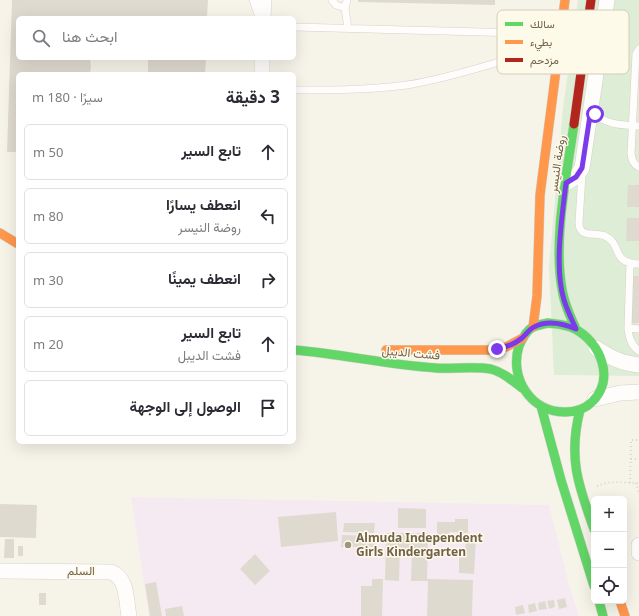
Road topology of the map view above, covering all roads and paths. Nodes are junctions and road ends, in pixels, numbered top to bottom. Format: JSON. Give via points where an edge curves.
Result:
{"nodes":[{"id":1,"x":253,"y":0,"type":"edge"},
{"id":2,"x":264,"y":0,"type":"edge"},
{"id":3,"x":332,"y":0,"type":"edge"},
{"id":4,"x":347,"y":0,"type":"edge"},
{"id":5,"x":566,"y":0,"type":"edge"},
{"id":6,"x":591,"y":0,"type":"edge"},
{"id":7,"x":617,"y":0,"type":"edge"},
{"id":8,"x":606,"y":6,"type":"edge"},
{"id":9,"x":345,"y":8,"type":"junction"},
{"id":10,"x":565,"y":10,"type":"edge"},
{"id":11,"x":590,"y":10,"type":"edge"},
{"id":12,"x":259,"y":16,"type":"edge"},
{"id":13,"x":263,"y":16,"type":"edge"},
{"id":14,"x":296,"y":27,"type":"edge"},
{"id":15,"x":348,"y":29,"type":"junction"},
{"id":16,"x":497,"y":32,"type":"edge"},
{"id":17,"x":639,"y":49,"type":"edge"},
{"id":18,"x":262,"y":60,"type":"edge"},
{"id":19,"x":497,"y":63,"type":"edge"},
{"id":20,"x":262,"y":72,"type":"edge"},
{"id":21,"x":555,"y":74,"type":"edge"},
{"id":22,"x":581,"y":74,"type":"edge"},
{"id":23,"x":596,"y":74,"type":"edge"},
{"id":24,"x":637,"y":86,"type":"edge"},
{"id":25,"x":296,"y":90,"type":"edge"},
{"id":26,"x":591,"y":109,"type":"junction"},
{"id":27,"x":636,"y":126,"type":"edge"},
{"id":28,"x":639,"y":167,"type":"edge"},
{"id":29,"x":582,"y":168,"type":"junction"},
{"id":30,"x":566,"y":183,"type":"junction"},
{"id":31,"x":0,"y":233,"type":"edge"},
{"id":32,"x":16,"y":243,"type":"edge"},
{"id":33,"x":630,"y":263,"type":"junction"},
{"id":34,"x":639,"y":264,"type":"edge"},
{"id":35,"x":533,"y":327,"type":"junction"},
{"id":36,"x":628,"y":328,"type":"junction"},
{"id":37,"x":639,"y":328,"type":"edge"},
{"id":38,"x":576,"y":329,"type":"junction"},
{"id":39,"x":523,"y":338,"type":"junction"},
{"id":40,"x":314,"y":343,"type":"dead end"},
{"id":41,"x":595,"y":347,"type":"junction"},
{"id":42,"x":350,"y":348,"type":"dead end"},
{"id":43,"x":296,"y":350,"type":"edge"},
{"id":44,"x":378,"y":350,"type":"dead end"},
{"id":45,"x":639,"y":351,"type":"edge"},
{"id":46,"x":639,"y":365,"type":"edge"},
{"id":47,"x":522,"y":388,"type":"junction"},
{"id":48,"x":639,"y":392,"type":"edge"},
{"id":49,"x":595,"y":399,"type":"junction"},
{"id":50,"x":541,"y":406,"type":"junction"},
{"id":51,"x":580,"y":410,"type":"junction"},
{"id":52,"x":639,"y":440,"type":"edge"},
{"id":53,"x":631,"y":459,"type":"junction"},
{"id":54,"x":639,"y":459,"type":"edge"},
{"id":55,"x":630,"y":483,"type":"junction"},
{"id":56,"x":636,"y":483,"type":"junction"},
{"id":57,"x":639,"y":483,"type":"edge"},
{"id":58,"x":639,"y":494,"type":"edge"},
{"id":59,"x":583,"y":499,"type":"junction"},
{"id":60,"x":591,"y":521,"type":"edge"},
{"id":61,"x":639,"y":545,"type":"edge"},
{"id":62,"x":639,"y":553,"type":"edge"},
{"id":63,"x":0,"y":571,"type":"edge"},
{"id":64,"x":591,"y":577,"type":"edge"},
{"id":65,"x":600,"y":604,"type":"edge"},
{"id":66,"x":621,"y":604,"type":"edge"},
{"id":67,"x":129,"y":616,"type":"edge"},
{"id":68,"x":604,"y":616,"type":"edge"},
{"id":69,"x":625,"y":616,"type":"edge"}],
"edges":[{"from":1,"to":12,"type":"lane"},
{"from":2,"to":13,"type":"street"},
{"from":3,"to":9,"type":"lane","via":[[336,5]]},
{"from":4,"to":9,"type":"lane"},
{"from":5,"to":10,"type":"street","name":"روضة النيسر"},
{"from":6,"to":11,"type":"street","name":"روضة النيسر"},
{"from":7,"to":8,"type":"street"},
{"from":9,"to":15,"type":"lane"},
{"from":14,"to":15,"type":"lane"},
{"from":15,"to":16,"type":"lane"},
{"from":17,"to":24,"type":"lane","via":[[636,54]]},
{"from":18,"to":20,"type":"street"},
{"from":19,"to":25,"type":"lane","via":[[457,75],[407,85]]},
{"from":21,"to":35,"type":"street","name":"روضة النيسر","via":[[540,195]]},
{"from":22,"to":30,"type":"street","name":"روضة النيسر"},
{"from":23,"to":26,"type":"street"},
{"from":24,"to":27,"type":"lane"},
{"from":26,"to":27,"type":"lane","via":[[604,121]]},
{"from":26,"to":29,"type":"street"},
{"from":27,"to":28,"type":"lane","via":[[632,160]]},
{"from":29,"to":30,"type":"street","via":[[576,177]]},
{"from":29,"to":33,"type":"lane","via":[[579,226],[584,234],[598,234],[610,239],[621,259]]},
{"from":30,"to":38,"type":"street","name":"روضة النيسر","via":[[560,242],[561,283],[564,299]]},
{"from":31,"to":32,"type":"street"},
{"from":33,"to":34,"type":"lane"},
{"from":33,"to":36,"type":"lane"},
{"from":35,"to":38,"type":"street","via":[[562,324]]},
{"from":35,"to":39,"type":"street"},
{"from":36,"to":37,"type":"lane"},
{"from":36,"to":45,"type":"lane","via":[[629,338]]},
{"from":38,"to":41,"type":"street"},
{"from":39,"to":44,"type":"street","name":"فشت الديبل","via":[[506,347],[488,350]]},
{"from":39,"to":47,"type":"street","via":[[515,362],[516,376]]},
{"from":40,"to":42,"type":"street"},
{"from":41,"to":46,"type":"street","via":[[611,358]]},
{"from":41,"to":49,"type":"street","via":[[602,359],[605,373],[602,387]]},
{"from":43,"to":47,"type":"street","name":"فشت الديبل","via":[[394,364],[490,369],[505,375]]},
{"from":47,"to":50,"type":"street"},
{"from":48,"to":49,"type":"street"},
{"from":49,"to":51,"type":"street"},
{"from":50,"to":51,"type":"street","via":[[567,413]]},
{"from":50,"to":64,"type":"street","via":[[560,480]]},
{"from":51,"to":59,"type":"street","via":[[575,425],[573,451]]},
{"from":52,"to":53,"type":"path","via":[[631,440]]},
{"from":53,"to":54,"type":"path"},
{"from":53,"to":55,"type":"path"},
{"from":55,"to":56,"type":"path"},
{"from":55,"to":59,"type":"path","via":[[601,484],[593,487]]},
{"from":56,"to":57,"type":"path"},
{"from":56,"to":58,"type":"path"},
{"from":59,"to":60,"type":"street"},
{"from":61,"to":62,"type":"street"},
{"from":63,"to":67,"type":"street","name":"السلم","via":[[117,574],[124,586]]},
{"from":65,"to":68,"type":"street"},
{"from":66,"to":69,"type":"street"}]}
